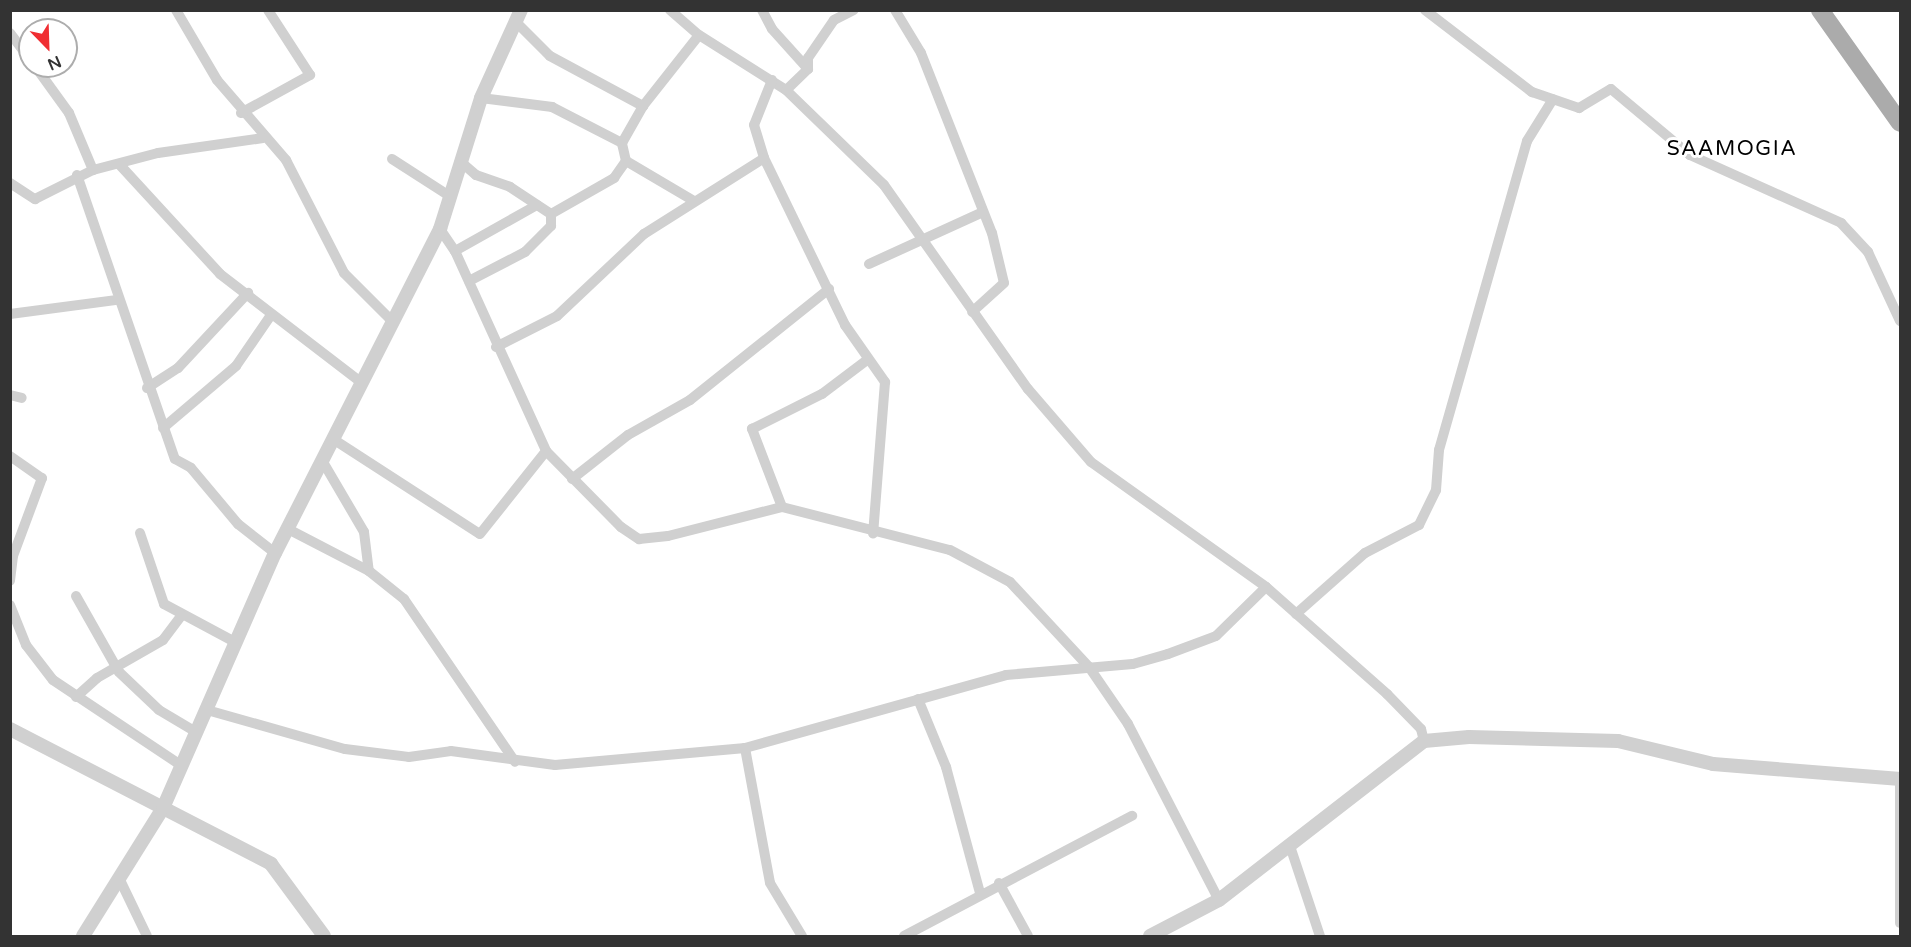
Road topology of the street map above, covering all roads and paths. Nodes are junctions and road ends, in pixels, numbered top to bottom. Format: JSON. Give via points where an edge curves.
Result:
{"nodes":[{"id":1,"x":176,"y":10,"type":"edge"},
{"id":2,"x":268,"y":10,"type":"edge"},
{"id":3,"x":670,"y":10,"type":"edge"},
{"id":4,"x":762,"y":10,"type":"edge"},
{"id":5,"x":855,"y":10,"type":"edge"},
{"id":6,"x":896,"y":10,"type":"edge"},
{"id":7,"x":1425,"y":10,"type":"edge"},
{"id":8,"x":1820,"y":10,"type":"edge"},
{"id":9,"x":832,"y":15,"type":"edge"},
{"id":10,"x":519,"y":16,"type":"edge"},
{"id":11,"x":699,"y":35,"type":"junction"},
{"id":12,"x":808,"y":69,"type":"junction"},
{"id":13,"x":43,"y":78,"type":"edge"},
{"id":14,"x":772,"y":80,"type":"junction"},
{"id":15,"x":786,"y":90,"type":"junction"},
{"id":16,"x":482,"y":98,"type":"junction"},
{"id":17,"x":1553,"y":99,"type":"junction"},
{"id":18,"x":643,"y":106,"type":"junction"},
{"id":19,"x":241,"y":112,"type":"junction"},
{"id":20,"x":1900,"y":123,"type":"edge"},
{"id":21,"x":263,"y":138,"type":"junction"},
{"id":22,"x":622,"y":144,"type":"junction"},
{"id":23,"x":764,"y":158,"type":"junction"},
{"id":24,"x":392,"y":159,"type":"dead end"},
{"id":25,"x":626,"y":161,"type":"junction"},
{"id":26,"x":461,"y":162,"type":"junction"},
{"id":27,"x":119,"y":164,"type":"junction"},
{"id":28,"x":93,"y":170,"type":"junction"},
{"id":29,"x":76,"y":175,"type":"junction"},
{"id":30,"x":10,"y":183,"type":"edge"},
{"id":31,"x":451,"y":197,"type":"junction"},
{"id":32,"x":694,"y":201,"type":"junction"},
{"id":33,"x":537,"y":205,"type":"junction"},
{"id":34,"x":984,"y":212,"type":"junction"},
{"id":35,"x":551,"y":214,"type":"junction"},
{"id":36,"x":440,"y":229,"type":"junction"},
{"id":37,"x":926,"y":242,"type":"junction"},
{"id":38,"x":455,"y":251,"type":"junction"},
{"id":39,"x":869,"y":264,"type":"dead end"},
{"id":40,"x":469,"y":281,"type":"junction"},
{"id":41,"x":829,"y":289,"type":"junction"},
{"id":42,"x":248,"y":293,"type":"junction"},
{"id":43,"x":117,"y":300,"type":"junction"},
{"id":44,"x":972,"y":312,"type":"junction"},
{"id":45,"x":10,"y":314,"type":"edge"},
{"id":46,"x":271,"y":315,"type":"junction"},
{"id":47,"x":1900,"y":321,"type":"edge"},
{"id":48,"x":393,"y":322,"type":"junction"},
{"id":49,"x":496,"y":347,"type":"junction"},
{"id":50,"x":867,"y":360,"type":"junction"},
{"id":51,"x":362,"y":383,"type":"junction"},
{"id":52,"x":147,"y":388,"type":"junction"},
{"id":53,"x":10,"y":395,"type":"edge"},
{"id":54,"x":22,"y":398,"type":"dead end"},
{"id":55,"x":162,"y":428,"type":"junction"},
{"id":56,"x":336,"y":441,"type":"junction"},
{"id":57,"x":546,"y":451,"type":"junction"},
{"id":58,"x":10,"y":456,"type":"edge"},
{"id":59,"x":322,"y":462,"type":"junction"},
{"id":60,"x":572,"y":479,"type":"junction"},
{"id":61,"x":782,"y":507,"type":"junction"},
{"id":62,"x":288,"y":530,"type":"junction"},
{"id":63,"x":141,"y":533,"type":"dead end"},
{"id":64,"x":873,"y":534,"type":"junction"},
{"id":65,"x":275,"y":553,"type":"junction"},
{"id":66,"x":369,"y":571,"type":"junction"},
{"id":67,"x":10,"y":581,"type":"edge"},
{"id":68,"x":1266,"y":587,"type":"junction"},
{"id":69,"x":76,"y":596,"type":"dead end"},
{"id":70,"x":10,"y":605,"type":"edge"},
{"id":71,"x":1296,"y":614,"type":"junction"},
{"id":72,"x":182,"y":615,"type":"junction"},
{"id":73,"x":235,"y":642,"type":"junction"},
{"id":74,"x":115,"y":666,"type":"junction"},
{"id":75,"x":1089,"y":667,"type":"junction"},
{"id":76,"x":76,"y":697,"type":"junction"},
{"id":77,"x":918,"y":699,"type":"junction"},
{"id":78,"x":207,"y":710,"type":"junction"},
{"id":79,"x":10,"y":729,"type":"edge"},
{"id":80,"x":196,"y":732,"type":"junction"},
{"id":81,"x":1424,"y":741,"type":"junction"},
{"id":82,"x":745,"y":748,"type":"junction"},
{"id":83,"x":515,"y":762,"type":"junction"},
{"id":84,"x":182,"y":766,"type":"junction"},
{"id":85,"x":1900,"y":779,"type":"edge"},
{"id":86,"x":163,"y":808,"type":"junction"},
{"id":87,"x":1131,"y":816,"type":"dead end"},
{"id":88,"x":1290,"y":846,"type":"junction"},
{"id":89,"x":120,"y":880,"type":"junction"},
{"id":90,"x":999,"y":883,"type":"junction"},
{"id":91,"x":980,"y":893,"type":"junction"},
{"id":92,"x":1220,"y":900,"type":"junction"},
{"id":93,"x":1900,"y":923,"type":"edge"},
{"id":94,"x":83,"y":936,"type":"edge"},
{"id":95,"x":147,"y":936,"type":"edge"},
{"id":96,"x":324,"y":936,"type":"edge"},
{"id":97,"x":802,"y":936,"type":"edge"},
{"id":98,"x":904,"y":936,"type":"edge"},
{"id":99,"x":1028,"y":936,"type":"edge"},
{"id":100,"x":1150,"y":936,"type":"edge"},
{"id":101,"x":1320,"y":936,"type":"edge"}],
"edges":[{"from":1,"to":19,"type":"street"},
{"from":2,"to":19,"type":"street","via":[[310,75]]},
{"from":3,"to":11,"type":"street"},
{"from":4,"to":12,"type":"street","via":[[772,30]]},
{"from":5,"to":9,"type":"street"},
{"from":6,"to":34,"type":"street","via":[[921,53]]},
{"from":7,"to":17,"type":"street","via":[[1532,92]]},
{"from":8,"to":20,"type":"main road"},
{"from":9,"to":12,"type":"street","via":[[808,58]]},
{"from":10,"to":16,"type":"street"},
{"from":10,"to":18,"type":"street","via":[[550,56]]},
{"from":11,"to":14,"type":"street"},
{"from":11,"to":18,"type":"street"},
{"from":12,"to":15,"type":"street"},
{"from":13,"to":28,"type":"street","via":[[69,113]]},
{"from":14,"to":15,"type":"street"},
{"from":14,"to":23,"type":"street","via":[[754,124]]},
{"from":15,"to":37,"type":"street","via":[[884,185]]},
{"from":16,"to":22,"type":"street","via":[[552,107]]},
{"from":16,"to":26,"type":"street"},
{"from":17,"to":47,"type":"street","via":[[1579,108],[1611,89],[1690,155],[1841,223],[1868,252]]},
{"from":17,"to":71,"type":"street","via":[[1527,141],[1427,508],[1419,525],[1365,553]]},
{"from":18,"to":22,"type":"street"},
{"from":19,"to":21,"type":"street"},
{"from":21,"to":27,"type":"street","via":[[158,153]]},
{"from":21,"to":48,"type":"street","via":[[302,186],[348,279]]},
{"from":22,"to":25,"type":"street"},
{"from":23,"to":32,"type":"street"},
{"from":23,"to":41,"type":"street"},
{"from":24,"to":31,"type":"street"},
{"from":25,"to":32,"type":"street"},
{"from":25,"to":35,"type":"street","via":[[614,178]]},
{"from":26,"to":31,"type":"street"},
{"from":26,"to":33,"type":"street","via":[[476,176],[510,187]]},
{"from":27,"to":28,"type":"street"},
{"from":27,"to":42,"type":"street","via":[[169,224],[220,274]]},
{"from":28,"to":29,"type":"street"},
{"from":29,"to":30,"type":"street","via":[[35,199]]},
{"from":29,"to":43,"type":"street"},
{"from":31,"to":36,"type":"street"},
{"from":32,"to":49,"type":"street","via":[[598,272],[569,308]]},
{"from":33,"to":35,"type":"street"},
{"from":33,"to":38,"type":"street"},
{"from":34,"to":37,"type":"street"},
{"from":34,"to":44,"type":"street","via":[[1004,283]]},
{"from":35,"to":40,"type":"street","via":[[551,226],[525,252]]},
{"from":36,"to":38,"type":"street"},
{"from":36,"to":48,"type":"street"},
{"from":37,"to":39,"type":"street"},
{"from":37,"to":44,"type":"street"},
{"from":38,"to":40,"type":"street"},
{"from":40,"to":49,"type":"street"},
{"from":41,"to":50,"type":"street"},
{"from":41,"to":60,"type":"street","via":[[690,400],[628,435]]},
{"from":42,"to":46,"type":"street"},
{"from":42,"to":52,"type":"street","via":[[178,368]]},
{"from":43,"to":45,"type":"street"},
{"from":43,"to":52,"type":"street"},
{"from":44,"to":68,"type":"street","via":[[1059,429],[1091,462]]},
{"from":46,"to":51,"type":"street"},
{"from":46,"to":55,"type":"street","via":[[236,366]]},
{"from":48,"to":51,"type":"street"},
{"from":49,"to":57,"type":"street"},
{"from":50,"to":61,"type":"street","via":[[822,394],[752,429]]},
{"from":50,"to":64,"type":"street","via":[[885,382]]},
{"from":51,"to":56,"type":"street"},
{"from":52,"to":55,"type":"street"},
{"from":53,"to":54,"type":"street"},
{"from":55,"to":65,"type":"street","via":[[175,459],[191,468],[238,524]]},
{"from":56,"to":57,"type":"street","via":[[480,534]]},
{"from":56,"to":59,"type":"street"},
{"from":57,"to":60,"type":"street"},
{"from":58,"to":67,"type":"street","via":[[42,478],[13,556]]},
{"from":59,"to":62,"type":"street"},
{"from":59,"to":66,"type":"street","via":[[364,532]]},
{"from":60,"to":61,"type":"street","via":[[639,539]]},
{"from":61,"to":64,"type":"street"},
{"from":62,"to":65,"type":"street"},
{"from":62,"to":66,"type":"street"},
{"from":63,"to":72,"type":"street","via":[[161,600]]},
{"from":64,"to":75,"type":"street","via":[[950,550],[1010,582]]},
{"from":65,"to":73,"type":"street"},
{"from":66,"to":83,"type":"street","via":[[404,599]]},
{"from":68,"to":71,"type":"street"},
{"from":68,"to":75,"type":"street","via":[[1216,636],[1133,664]]},
{"from":69,"to":74,"type":"street"},
{"from":70,"to":76,"type":"street","via":[[32,656]]},
{"from":71,"to":81,"type":"street","via":[[1387,694],[1421,729]]},
{"from":72,"to":73,"type":"street"},
{"from":72,"to":74,"type":"street","via":[[163,640]]},
{"from":73,"to":78,"type":"street"},
{"from":74,"to":76,"type":"street"},
{"from":74,"to":80,"type":"street","via":[[159,710]]},
{"from":75,"to":77,"type":"street","via":[[1006,675]]},
{"from":75,"to":92,"type":"street","via":[[1128,724]]},
{"from":76,"to":84,"type":"street"},
{"from":77,"to":82,"type":"street"},
{"from":77,"to":91,"type":"street","via":[[946,767]]},
{"from":78,"to":80,"type":"street"},
{"from":78,"to":83,"type":"street","via":[[345,749],[409,757],[451,751]]},
{"from":79,"to":86,"type":"street"},
{"from":80,"to":84,"type":"street"},
{"from":81,"to":85,"type":"street","via":[[1469,736],[1618,741],[1713,764]]},
{"from":81,"to":88,"type":"street"},
{"from":82,"to":83,"type":"street","via":[[621,762]]},
{"from":82,"to":97,"type":"street","via":[[771,883]]},
{"from":84,"to":86,"type":"street"},
{"from":85,"to":93,"type":"street"},
{"from":86,"to":89,"type":"street"},
{"from":86,"to":96,"type":"street","via":[[272,864]]},
{"from":87,"to":90,"type":"street"},
{"from":88,"to":92,"type":"street"},
{"from":88,"to":101,"type":"street"},
{"from":89,"to":94,"type":"street"},
{"from":89,"to":95,"type":"street"},
{"from":90,"to":91,"type":"street"},
{"from":90,"to":99,"type":"street"},
{"from":91,"to":98,"type":"street"},
{"from":92,"to":100,"type":"street"}]}
